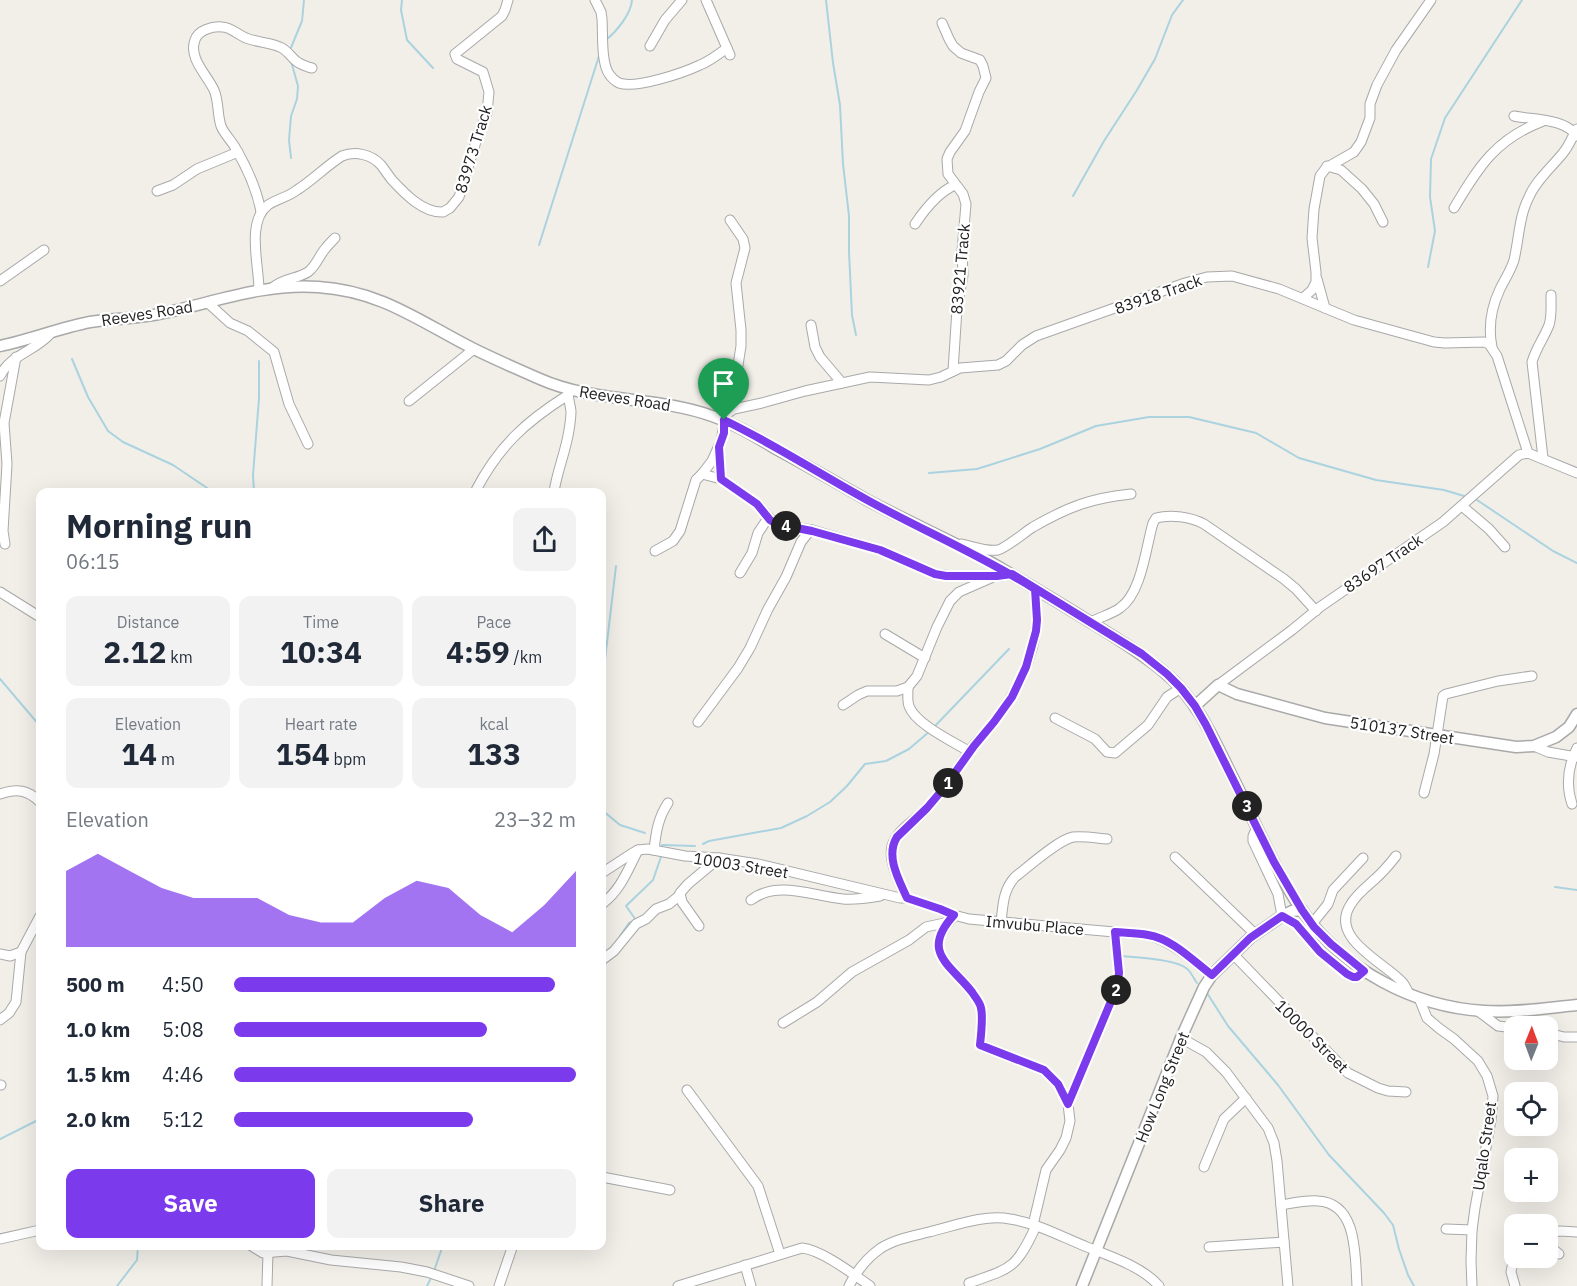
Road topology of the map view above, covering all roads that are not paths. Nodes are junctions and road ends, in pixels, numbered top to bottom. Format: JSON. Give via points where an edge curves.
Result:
{"nodes":[{"id":1,"x":508,"y":0,"type":"edge"},
{"id":2,"x":596,"y":0,"type":"edge"},
{"id":3,"x":682,"y":0,"type":"edge"},
{"id":4,"x":706,"y":0,"type":"edge"},
{"id":5,"x":1431,"y":0,"type":"edge"},
{"id":6,"x":942,"y":23,"type":"dead end"},
{"id":7,"x":650,"y":46,"type":"dead end"},
{"id":8,"x":312,"y":68,"type":"dead end"},
{"id":9,"x":1514,"y":116,"type":"dead end"},
{"id":10,"x":1543,"y":121,"type":"junction"},
{"id":11,"x":1576,"y":133,"type":"edge"},
{"id":12,"x":238,"y":152,"type":"junction"},
{"id":13,"x":1327,"y":166,"type":"junction"},
{"id":14,"x":955,"y":185,"type":"junction"},
{"id":15,"x":157,"y":191,"type":"dead end"},
{"id":16,"x":1454,"y":208,"type":"dead end"},
{"id":17,"x":261,"y":212,"type":"junction"},
{"id":18,"x":730,"y":220,"type":"dead end"},
{"id":19,"x":1383,"y":222,"type":"dead end"},
{"id":20,"x":915,"y":224,"type":"dead end"},
{"id":21,"x":335,"y":238,"type":"dead end"},
{"id":22,"x":44,"y":250,"type":"dead end"},
{"id":23,"x":1317,"y":277,"type":"junction"},
{"id":24,"x":0,"y":281,"type":"edge"},
{"id":25,"x":273,"y":288,"type":"junction"},
{"id":26,"x":259,"y":290,"type":"junction"},
{"id":27,"x":1551,"y":295,"type":"dead end"},
{"id":28,"x":1303,"y":298,"type":"junction"},
{"id":29,"x":207,"y":302,"type":"junction"},
{"id":30,"x":1325,"y":308,"type":"junction"},
{"id":31,"x":811,"y":325,"type":"dead end"},
{"id":32,"x":50,"y":334,"type":"junction"},
{"id":33,"x":0,"y":346,"type":"edge"},
{"id":34,"x":1492,"y":347,"type":"junction"},
{"id":35,"x":474,"y":349,"type":"junction"},
{"id":36,"x":16,"y":357,"type":"junction"},
{"id":37,"x":953,"y":371,"type":"junction"},
{"id":38,"x":0,"y":376,"type":"edge"},
{"id":39,"x":842,"y":383,"type":"junction"},
{"id":40,"x":568,"y":392,"type":"junction"},
{"id":41,"x":409,"y":402,"type":"dead end"},
{"id":42,"x":731,"y":410,"type":"junction"},
{"id":43,"x":724,"y":420,"type":"junction"},
{"id":44,"x":308,"y":444,"type":"dead end"},
{"id":45,"x":719,"y":447,"type":"junction"},
{"id":46,"x":1528,"y":453,"type":"junction"},
{"id":47,"x":1543,"y":458,"type":"junction"},
{"id":48,"x":1577,"y":473,"type":"edge"},
{"id":49,"x":702,"y":474,"type":"junction"},
{"id":50,"x":721,"y":479,"type":"junction"},
{"id":51,"x":478,"y":488,"type":"edge"},
{"id":52,"x":555,"y":488,"type":"edge"},
{"id":53,"x":1131,"y":494,"type":"dead end"},
{"id":54,"x":1462,"y":506,"type":"junction"},
{"id":55,"x":768,"y":518,"type":"junction"},
{"id":56,"x":812,"y":531,"type":"junction"},
{"id":57,"x":952,"y":543,"type":"junction"},
{"id":58,"x":4,"y":544,"type":"dead end"},
{"id":59,"x":1505,"y":547,"type":"dead end"},
{"id":60,"x":655,"y":551,"type":"dead end"},
{"id":61,"x":740,"y":573,"type":"dead end"},
{"id":62,"x":1012,"y":574,"type":"junction"},
{"id":63,"x":997,"y":576,"type":"junction"},
{"id":64,"x":1035,"y":589,"type":"junction"},
{"id":65,"x":0,"y":592,"type":"edge"},
{"id":66,"x":1316,"y":611,"type":"junction"},
{"id":67,"x":36,"y":614,"type":"edge"},
{"id":68,"x":1091,"y":622,"type":"junction"},
{"id":69,"x":885,"y":634,"type":"dead end"},
{"id":70,"x":925,"y":658,"type":"junction"},
{"id":71,"x":1532,"y":676,"type":"dead end"},
{"id":72,"x":1218,"y":686,"type":"junction"},
{"id":73,"x":908,"y":687,"type":"junction"},
{"id":74,"x":1181,"y":688,"type":"junction"},
{"id":75,"x":843,"y":705,"type":"dead end"},
{"id":76,"x":1195,"y":706,"type":"junction"},
{"id":77,"x":1055,"y":717,"type":"dead end"},
{"id":78,"x":1576,"y":718,"type":"edge"},
{"id":79,"x":698,"y":722,"type":"dead end"},
{"id":80,"x":1437,"y":735,"type":"junction"},
{"id":81,"x":1534,"y":746,"type":"junction"},
{"id":82,"x":970,"y":752,"type":"junction"},
{"id":83,"x":1576,"y":754,"type":"edge"},
{"id":84,"x":1424,"y":793,"type":"dead end"},
{"id":85,"x":0,"y":794,"type":"edge"},
{"id":86,"x":36,"y":798,"type":"edge"},
{"id":87,"x":668,"y":803,"type":"dead end"},
{"id":88,"x":1572,"y":804,"type":"dead end"},
{"id":89,"x":1257,"y":827,"type":"junction"},
{"id":90,"x":1107,"y":839,"type":"dead end"},
{"id":91,"x":638,"y":850,"type":"junction"},
{"id":92,"x":654,"y":850,"type":"junction"},
{"id":93,"x":1396,"y":856,"type":"dead end"},
{"id":94,"x":1175,"y":857,"type":"dead end"},
{"id":95,"x":719,"y":858,"type":"junction"},
{"id":96,"x":1363,"y":858,"type":"dead end"},
{"id":97,"x":606,"y":870,"type":"edge"},
{"id":98,"x":888,"y":895,"type":"junction"},
{"id":99,"x":680,"y":896,"type":"junction"},
{"id":100,"x":907,"y":898,"type":"junction"},
{"id":101,"x":606,"y":900,"type":"edge"},
{"id":102,"x":751,"y":900,"type":"dead end"},
{"id":103,"x":920,"y":903,"type":"joint"},
{"id":104,"x":1302,"y":910,"type":"junction"},
{"id":105,"x":1282,"y":916,"type":"junction"},
{"id":106,"x":951,"y":918,"type":"junction"},
{"id":107,"x":1001,"y":922,"type":"junction"},
{"id":108,"x":36,"y":923,"type":"edge"},
{"id":109,"x":1312,"y":924,"type":"junction"},
{"id":110,"x":699,"y":926,"type":"dead end"},
{"id":111,"x":1115,"y":932,"type":"junction"},
{"id":112,"x":1255,"y":934,"type":"junction"},
{"id":113,"x":21,"y":952,"type":"junction"},
{"id":114,"x":0,"y":954,"type":"edge"},
{"id":115,"x":1233,"y":954,"type":"junction"},
{"id":116,"x":606,"y":957,"type":"edge"},
{"id":117,"x":1364,"y":971,"type":"junction"},
{"id":118,"x":1212,"y":975,"type":"junction"},
{"id":119,"x":1414,"y":996,"type":"junction"},
{"id":120,"x":1577,"y":1005,"type":"edge"},
{"id":121,"x":1478,"y":1011,"type":"junction"},
{"id":122,"x":0,"y":1020,"type":"edge"},
{"id":123,"x":783,"y":1023,"type":"dead end"},
{"id":124,"x":1504,"y":1027,"type":"edge"},
{"id":125,"x":1558,"y":1035,"type":"edge"},
{"id":126,"x":1577,"y":1037,"type":"edge"},
{"id":127,"x":1181,"y":1038,"type":"junction"},
{"id":128,"x":687,"y":1090,"type":"dead end"},
{"id":129,"x":1406,"y":1092,"type":"dead end"},
{"id":130,"x":1246,"y":1098,"type":"junction"},
{"id":131,"x":1068,"y":1104,"type":"junction"},
{"id":132,"x":1204,"y":1167,"type":"dead end"},
{"id":133,"x":606,"y":1178,"type":"edge"},
{"id":134,"x":670,"y":1190,"type":"dead end"},
{"id":135,"x":1281,"y":1205,"type":"junction"},
{"id":136,"x":1035,"y":1226,"type":"junction"},
{"id":137,"x":1446,"y":1229,"type":"dead end"},
{"id":138,"x":1472,"y":1230,"type":"junction"},
{"id":139,"x":36,"y":1231,"type":"edge"},
{"id":140,"x":1558,"y":1231,"type":"edge"},
{"id":141,"x":1577,"y":1232,"type":"edge"},
{"id":142,"x":0,"y":1239,"type":"edge"},
{"id":143,"x":1284,"y":1242,"type":"junction"},
{"id":144,"x":1209,"y":1247,"type":"dead end"},
{"id":145,"x":257,"y":1250,"type":"edge"},
{"id":146,"x":511,"y":1250,"type":"edge"},
{"id":147,"x":1097,"y":1251,"type":"junction"},
{"id":148,"x":268,"y":1253,"type":"junction"},
{"id":149,"x":780,"y":1254,"type":"junction"},
{"id":150,"x":745,"y":1266,"type":"junction"},
{"id":151,"x":1512,"y":1268,"type":"edge"},
{"id":152,"x":855,"y":1276,"type":"junction"},
{"id":153,"x":969,"y":1283,"type":"dead end"},
{"id":154,"x":267,"y":1286,"type":"edge"},
{"id":155,"x":469,"y":1286,"type":"edge"},
{"id":156,"x":499,"y":1286,"type":"edge"},
{"id":157,"x":678,"y":1286,"type":"edge"},
{"id":158,"x":751,"y":1286,"type":"edge"},
{"id":159,"x":849,"y":1286,"type":"edge"},
{"id":160,"x":870,"y":1286,"type":"edge"},
{"id":161,"x":1082,"y":1286,"type":"edge"},
{"id":162,"x":1159,"y":1286,"type":"edge"},
{"id":163,"x":1288,"y":1286,"type":"edge"},
{"id":164,"x":1357,"y":1286,"type":"edge"},
{"id":165,"x":1472,"y":1286,"type":"edge"},
{"id":166,"x":1515,"y":1286,"type":"edge"}],
"edges":[{"from":1,"to":17,"type":"street","name":"83973 Track","via":[[502,16],[455,54],[457,59],[483,72],[489,96],[462,189],[450,208],[438,212],[422,206],[378,162],[357,153],[335,160],[297,191]]},
{"from":2,"to":4,"type":"street","via":[[601,12],[606,69],[619,83],[632,84],[702,65],[728,51]]},
{"from":3,"to":7,"type":"street"},
{"from":5,"to":13,"type":"street","via":[[1385,68],[1356,150]]},
{"from":6,"to":14,"type":"street","name":"83921 Track","via":[[953,46],[980,60],[986,78],[965,131],[947,159],[948,174]]},
{"from":8,"to":12,"type":"street","via":[[300,64],[280,47],[246,38],[227,28],[212,28],[198,35],[195,56],[214,90],[222,128]]},
{"from":9,"to":10,"type":"street"},
{"from":10,"to":11,"type":"street"},
{"from":10,"to":16,"type":"street","via":[[1509,138],[1493,153],[1474,173]]},
{"from":11,"to":34,"type":"street","via":[[1527,198],[1514,258],[1492,312]]},
{"from":12,"to":15,"type":"street"},
{"from":12,"to":17,"type":"street"},
{"from":13,"to":19,"type":"street","via":[[1341,170],[1362,189]]},
{"from":13,"to":23,"type":"street","via":[[1318,182],[1314,208],[1312,246]]},
{"from":14,"to":20,"type":"street","via":[[931,204]]},
{"from":14,"to":37,"type":"street","name":"83921 Track","via":[[966,204]]},
{"from":17,"to":26,"type":"street","via":[[255,234]]},
{"from":18,"to":42,"type":"street","via":[[745,248],[736,284],[741,346]]},
{"from":21,"to":25,"type":"street","via":[[314,267]]},
{"from":22,"to":24,"type":"street"},
{"from":23,"to":28,"type":"street","via":[[1314,288]]},
{"from":23,"to":30,"type":"street"},
{"from":25,"to":26,"type":"street","name":"Reeves Road"},
{"from":25,"to":35,"type":"street","name":"Reeves Road","via":[[313,286],[370,297],[401,309]]},
{"from":26,"to":29,"type":"street","name":"Reeves Road"},
{"from":27,"to":47,"type":"street","via":[[1549,327],[1532,362]]},
{"from":28,"to":30,"type":"street","name":"83918 Track"},
{"from":28,"to":37,"type":"street","name":"83918 Track","via":[[1232,276],[1207,277],[1036,336],[998,364]]},
{"from":29,"to":32,"type":"street","name":"Reeves Road","via":[[153,315],[87,323]]},
{"from":29,"to":44,"type":"street","via":[[230,323],[256,336],[274,352],[289,404]]},
{"from":30,"to":34,"type":"street","name":"83918 Track","via":[[1434,342],[1484,342]]},
{"from":31,"to":39,"type":"street","via":[[814,347]]},
{"from":32,"to":33,"type":"street","name":"Reeves Road"},
{"from":32,"to":36,"type":"street"},
{"from":34,"to":46,"type":"street"},
{"from":35,"to":40,"type":"street","name":"Reeves Road"},
{"from":35,"to":41,"type":"street"},
{"from":36,"to":38,"type":"street"},
{"from":36,"to":58,"type":"street","via":[[4,423]]},
{"from":37,"to":39,"type":"street","name":"83918 Track","via":[[929,380],[875,377]]},
{"from":39,"to":42,"type":"street","name":"83918 Track"},
{"from":40,"to":43,"type":"street","name":"Reeves Road","via":[[682,408]]},
{"from":40,"to":51,"type":"street","via":[[514,435]]},
{"from":40,"to":52,"type":"street","via":[[569,432]]},
{"from":42,"to":43,"type":"street"},
{"from":43,"to":45,"type":"street"},
{"from":43,"to":57,"type":"street","name":"Reeves Road"},
{"from":45,"to":49,"type":"street"},
{"from":45,"to":50,"type":"street"},
{"from":46,"to":47,"type":"street"},
{"from":46,"to":54,"type":"street","name":"83697 Track","via":[[1516,458]]},
{"from":47,"to":48,"type":"street"},
{"from":49,"to":50,"type":"street"},
{"from":49,"to":60,"type":"street","via":[[696,480],[677,537]]},
{"from":50,"to":55,"type":"street","via":[[757,504]]},
{"from":53,"to":57,"type":"street","via":[[1076,505],[999,550]]},
{"from":54,"to":59,"type":"street"},
{"from":54,"to":66,"type":"street","name":"83697 Track"},
{"from":55,"to":56,"type":"street","via":[[780,525]]},
{"from":55,"to":61,"type":"street"},
{"from":56,"to":63,"type":"street","via":[[880,550],[935,574]]},
{"from":56,"to":79,"type":"street","via":[[801,542],[744,658]]},
{"from":57,"to":62,"type":"street","name":"Reeves Road"},
{"from":62,"to":63,"type":"street"},
{"from":62,"to":64,"type":"street","name":"Reeves Road"},
{"from":63,"to":70,"type":"street","via":[[954,595]]},
{"from":64,"to":68,"type":"street","name":"Reeves Road"},
{"from":64,"to":82,"type":"street","via":[[1036,631],[1026,667],[1012,697]]},
{"from":65,"to":67,"type":"street"},
{"from":66,"to":68,"type":"street","via":[[1284,579],[1204,524],[1161,517],[1153,523],[1141,573],[1129,599],[1121,608]]},
{"from":66,"to":72,"type":"street","name":"83697 Track"},
{"from":68,"to":74,"type":"street","name":"Reeves Road","via":[[1142,654]]},
{"from":69,"to":70,"type":"street"},
{"from":70,"to":73,"type":"street"},
{"from":71,"to":80,"type":"street","via":[[1446,694]]},
{"from":72,"to":76,"type":"street","name":"83697 Track"},
{"from":72,"to":80,"type":"street","name":"510137 Street","via":[[1312,715]]},
{"from":73,"to":75,"type":"street","via":[[867,691]]},
{"from":73,"to":82,"type":"street","via":[[908,704],[913,713],[931,730]]},
{"from":74,"to":76,"type":"street","name":"Reeves Road"},
{"from":74,"to":77,"type":"street","via":[[1167,697],[1148,725],[1112,754]]},
{"from":76,"to":89,"type":"street","name":"Reeves Road"},
{"from":78,"to":81,"type":"street","name":"510137 Street","via":[[1561,734]]},
{"from":80,"to":81,"type":"street","name":"510137 Street"},
{"from":80,"to":84,"type":"street"},
{"from":81,"to":83,"type":"street","via":[[1548,752]]},
{"from":82,"to":100,"type":"street","via":[[944,788],[894,842],[892,861]]},
{"from":83,"to":88,"type":"street","via":[[1568,784]]},
{"from":85,"to":86,"type":"street","via":[[25,792]]},
{"from":87,"to":92,"type":"street","via":[[657,825]]},
{"from":89,"to":104,"type":"street","name":"Reeves Road"},
{"from":89,"to":105,"type":"street","via":[[1253,841],[1278,894]]},
{"from":90,"to":107,"type":"street","via":[[1073,837],[1063,841],[1015,877],[1004,894]]},
{"from":91,"to":92,"type":"street","name":"10003 Street"},
{"from":91,"to":97,"type":"street"},
{"from":91,"to":101,"type":"street","via":[[622,882]]},
{"from":92,"to":95,"type":"street","name":"10003 Street"},
{"from":93,"to":119,"type":"street","name":"Uqalo Street","via":[[1351,902],[1345,922],[1364,951]]},
{"from":94,"to":112,"type":"street"},
{"from":95,"to":98,"type":"street","name":"10003 Street"},
{"from":95,"to":99,"type":"street","via":[[688,884]]},
{"from":96,"to":109,"type":"street","via":[[1333,890],[1329,904]]},
{"from":98,"to":100,"type":"street","name":"10003 Street"},
{"from":98,"to":102,"type":"street","via":[[845,899],[779,890],[763,892]]},
{"from":99,"to":110,"type":"street"},
{"from":99,"to":116,"type":"street","via":[[636,924]]},
{"from":100,"to":103,"type":"street","name":"10003 Street"},
{"from":103,"to":106,"type":"street","name":"Imvubu Place","via":[[940,909]]},
{"from":104,"to":105,"type":"street","name":"How Long Street"},
{"from":104,"to":109,"type":"street","name":"Reeves Road"},
{"from":105,"to":112,"type":"street","name":"How Long Street"},
{"from":105,"to":117,"type":"street","via":[[1296,924],[1320,952],[1347,974],[1357,977]]},
{"from":106,"to":107,"type":"street","name":"Imvubu Place"},
{"from":106,"to":123,"type":"street","via":[[926,927],[852,972],[817,1002]]},
{"from":106,"to":131,"type":"street","via":[[941,933],[940,953],[981,1006],[980,1045],[1044,1070],[1058,1084]]},
{"from":107,"to":111,"type":"street","name":"Imvubu Place"},
{"from":108,"to":113,"type":"street"},
{"from":109,"to":117,"type":"street","name":"Reeves Road"},
{"from":111,"to":118,"type":"street","name":"Imvubu Place","via":[[1159,938]]},
{"from":111,"to":131,"type":"street","via":[[1117,987]]},
{"from":112,"to":115,"type":"street","name":"How Long Street"},
{"from":113,"to":114,"type":"street"},
{"from":113,"to":122,"type":"street","via":[[16,1002]]},
{"from":115,"to":118,"type":"street","name":"How Long Street"},
{"from":115,"to":129,"type":"street","name":"10000 Street","via":[[1348,1073],[1378,1088]]},
{"from":117,"to":119,"type":"street","name":"Reeves Road"},
{"from":118,"to":127,"type":"street","name":"How Long Street"},
{"from":119,"to":121,"type":"street","name":"Reeves Road"},
{"from":119,"to":138,"type":"street","name":"Uqalo Street","via":[[1427,1018],[1478,1061],[1493,1096]]},
{"from":120,"to":121,"type":"street","name":"Reeves Road"},
{"from":121,"to":124,"type":"street"},
{"from":125,"to":126,"type":"street"},
{"from":127,"to":130,"type":"street","via":[[1213,1058]]},
{"from":127,"to":147,"type":"street","name":"How Long Street"},
{"from":128,"to":149,"type":"street","via":[[758,1185]]},
{"from":130,"to":132,"type":"street","via":[[1224,1119]]},
{"from":130,"to":135,"type":"street","via":[[1273,1138]]},
{"from":131,"to":136,"type":"street","via":[[1066,1138],[1046,1170]]},
{"from":133,"to":134,"type":"street"},
{"from":135,"to":143,"type":"street"},
{"from":135,"to":164,"type":"street","via":[[1319,1201],[1343,1213],[1351,1230]]},
{"from":136,"to":147,"type":"street"},
{"from":136,"to":152,"type":"street","via":[[1009,1218],[987,1218],[895,1241],[879,1249]]},
{"from":136,"to":153,"type":"street","via":[[1025,1251],[1012,1266]]},
{"from":137,"to":138,"type":"street"},
{"from":138,"to":165,"type":"street","name":"Uqalo Street"},
{"from":139,"to":142,"type":"street"},
{"from":140,"to":141,"type":"street"},
{"from":143,"to":144,"type":"street"},
{"from":143,"to":163,"type":"street"},
{"from":145,"to":148,"type":"street"},
{"from":146,"to":156,"type":"street"},
{"from":147,"to":161,"type":"street","name":"How Long Street"},
{"from":147,"to":162,"type":"street","via":[[1141,1271]]},
{"from":148,"to":154,"type":"street"},
{"from":148,"to":155,"type":"street","via":[[287,1251],[401,1267]]},
{"from":149,"to":150,"type":"street"},
{"from":149,"to":152,"type":"street","via":[[802,1248],[812,1250]]},
{"from":150,"to":157,"type":"street"},
{"from":150,"to":158,"type":"street"},
{"from":151,"to":166,"type":"street"},
{"from":152,"to":159,"type":"street"},
{"from":152,"to":160,"type":"street"}]}
